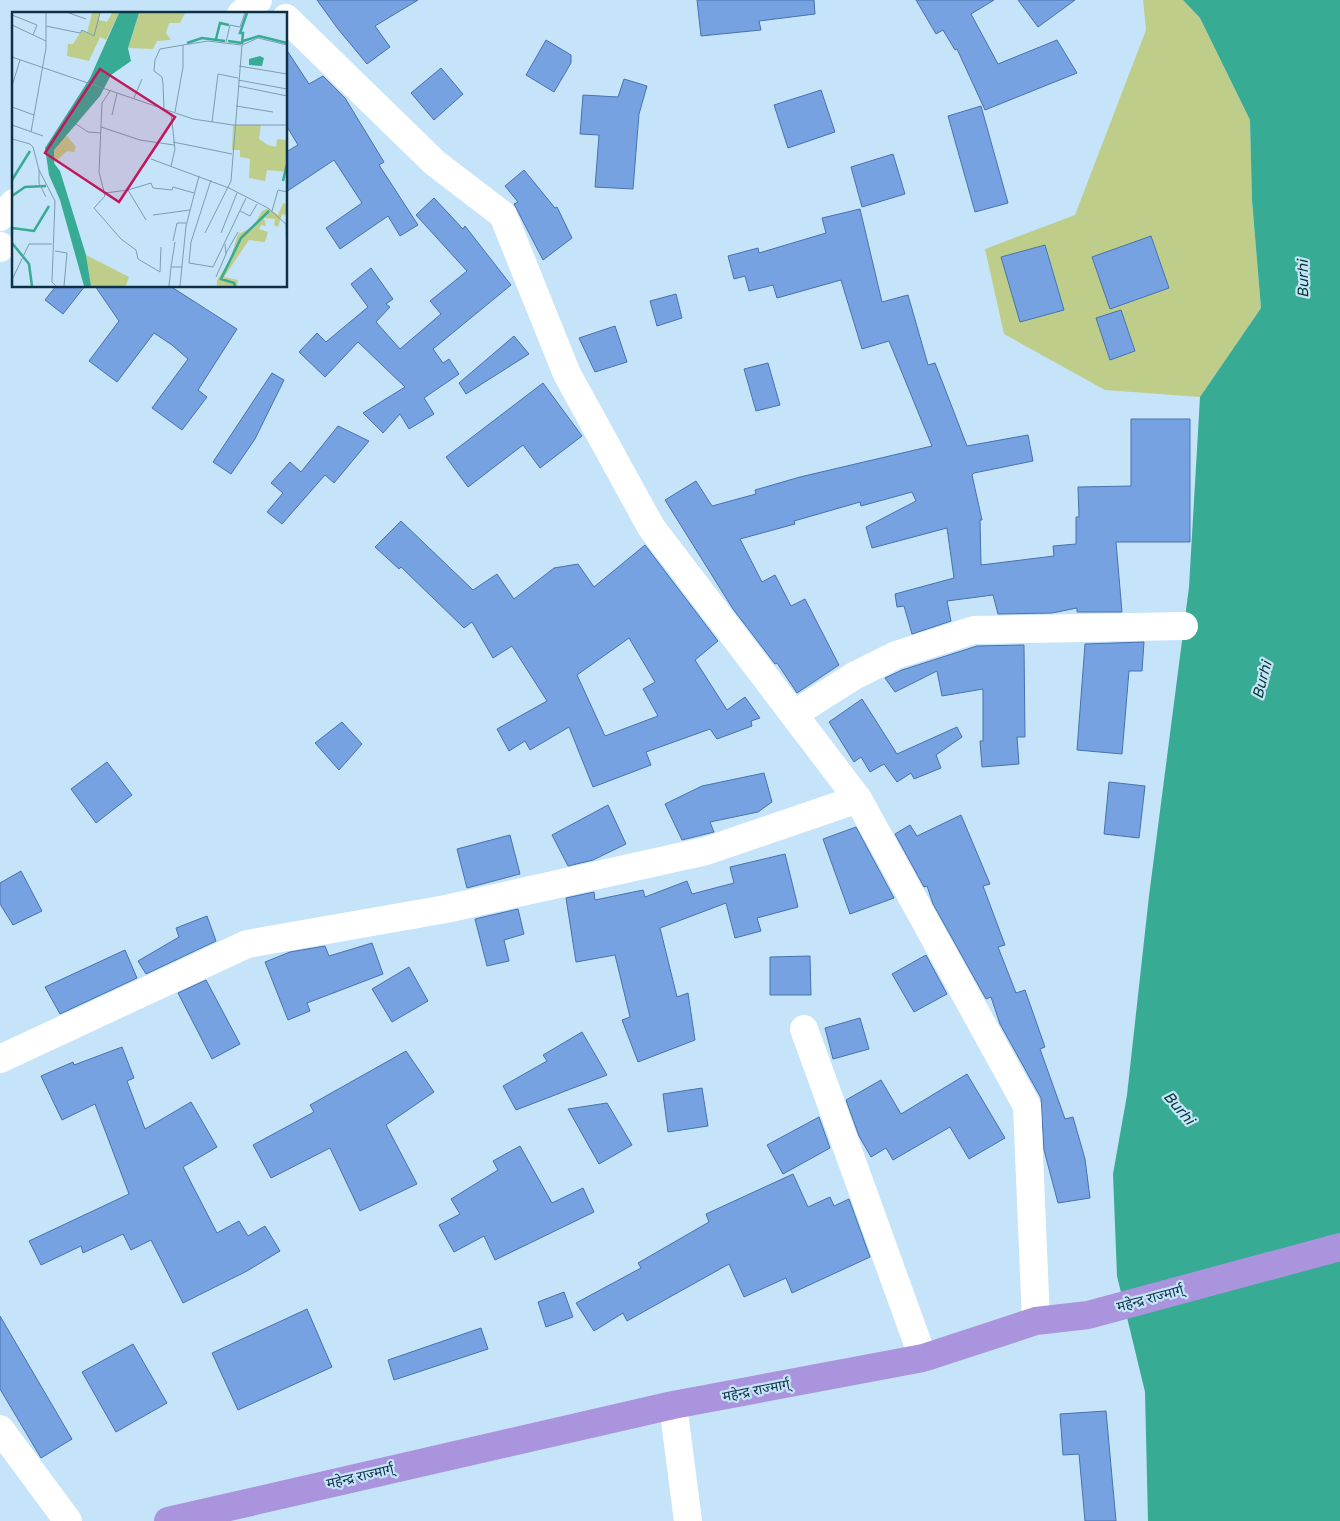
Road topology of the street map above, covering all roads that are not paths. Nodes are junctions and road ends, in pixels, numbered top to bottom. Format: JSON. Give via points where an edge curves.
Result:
{"nodes":[{"id":1,"x":258,"y":0,"type":"edge"},
{"id":2,"x":267,"y":0,"type":"edge"},
{"id":3,"x":243,"y":12,"type":"edge"},
{"id":4,"x":279,"y":12,"type":"edge"},
{"id":5,"x":288,"y":20,"type":"edge"},
{"id":6,"x":12,"y":205,"type":"edge"},
{"id":7,"x":0,"y":218,"type":"edge"},
{"id":8,"x":1184,"y":626,"type":"dead end"},
{"id":9,"x":794,"y":714,"type":"junction"},
{"id":10,"x":858,"y":799,"type":"junction"},
{"id":11,"x":804,"y":1029,"type":"dead end"},
{"id":12,"x":0,"y":1059,"type":"edge"},
{"id":13,"x":1340,"y":1246,"type":"edge"},
{"id":14,"x":1036,"y":1321,"type":"junction"},
{"id":15,"x":924,"y":1358,"type":"junction"},
{"id":16,"x":673,"y":1405,"type":"junction"},
{"id":17,"x":0,"y":1429,"type":"edge"},
{"id":18,"x":179,"y":1519,"type":"edge"},
{"id":19,"x":68,"y":1521,"type":"edge"},
{"id":20,"x":688,"y":1521,"type":"edge"}],
"edges":[{"from":1,"to":3,"type":"street"},
{"from":2,"to":4,"type":"street"},
{"from":5,"to":9,"type":"street","via":[[436,163],[503,215],[567,374],[651,527]]},
{"from":6,"to":7,"type":"street"},
{"from":8,"to":9,"type":"street","via":[[974,630],[896,655],[854,676]]},
{"from":9,"to":10,"type":"street"},
{"from":10,"to":12,"type":"street","via":[[706,851],[446,909],[247,944]]},
{"from":10,"to":14,"type":"street","via":[[1027,1106]]},
{"from":11,"to":15,"type":"street"},
{"from":13,"to":14,"type":"highway","name":"महेन्द्र राज्मार्ग्","via":[[1088,1315]]},
{"from":14,"to":15,"type":"highway","name":"महेन्द्र राज्मार्ग्"},
{"from":15,"to":16,"type":"highway","name":"महेन्द्र राज्मार्ग्"},
{"from":16,"to":18,"type":"highway","name":"महेन्द्र राज्मार्ग्"},
{"from":16,"to":20,"type":"street"},
{"from":17,"to":19,"type":"street"}]}
